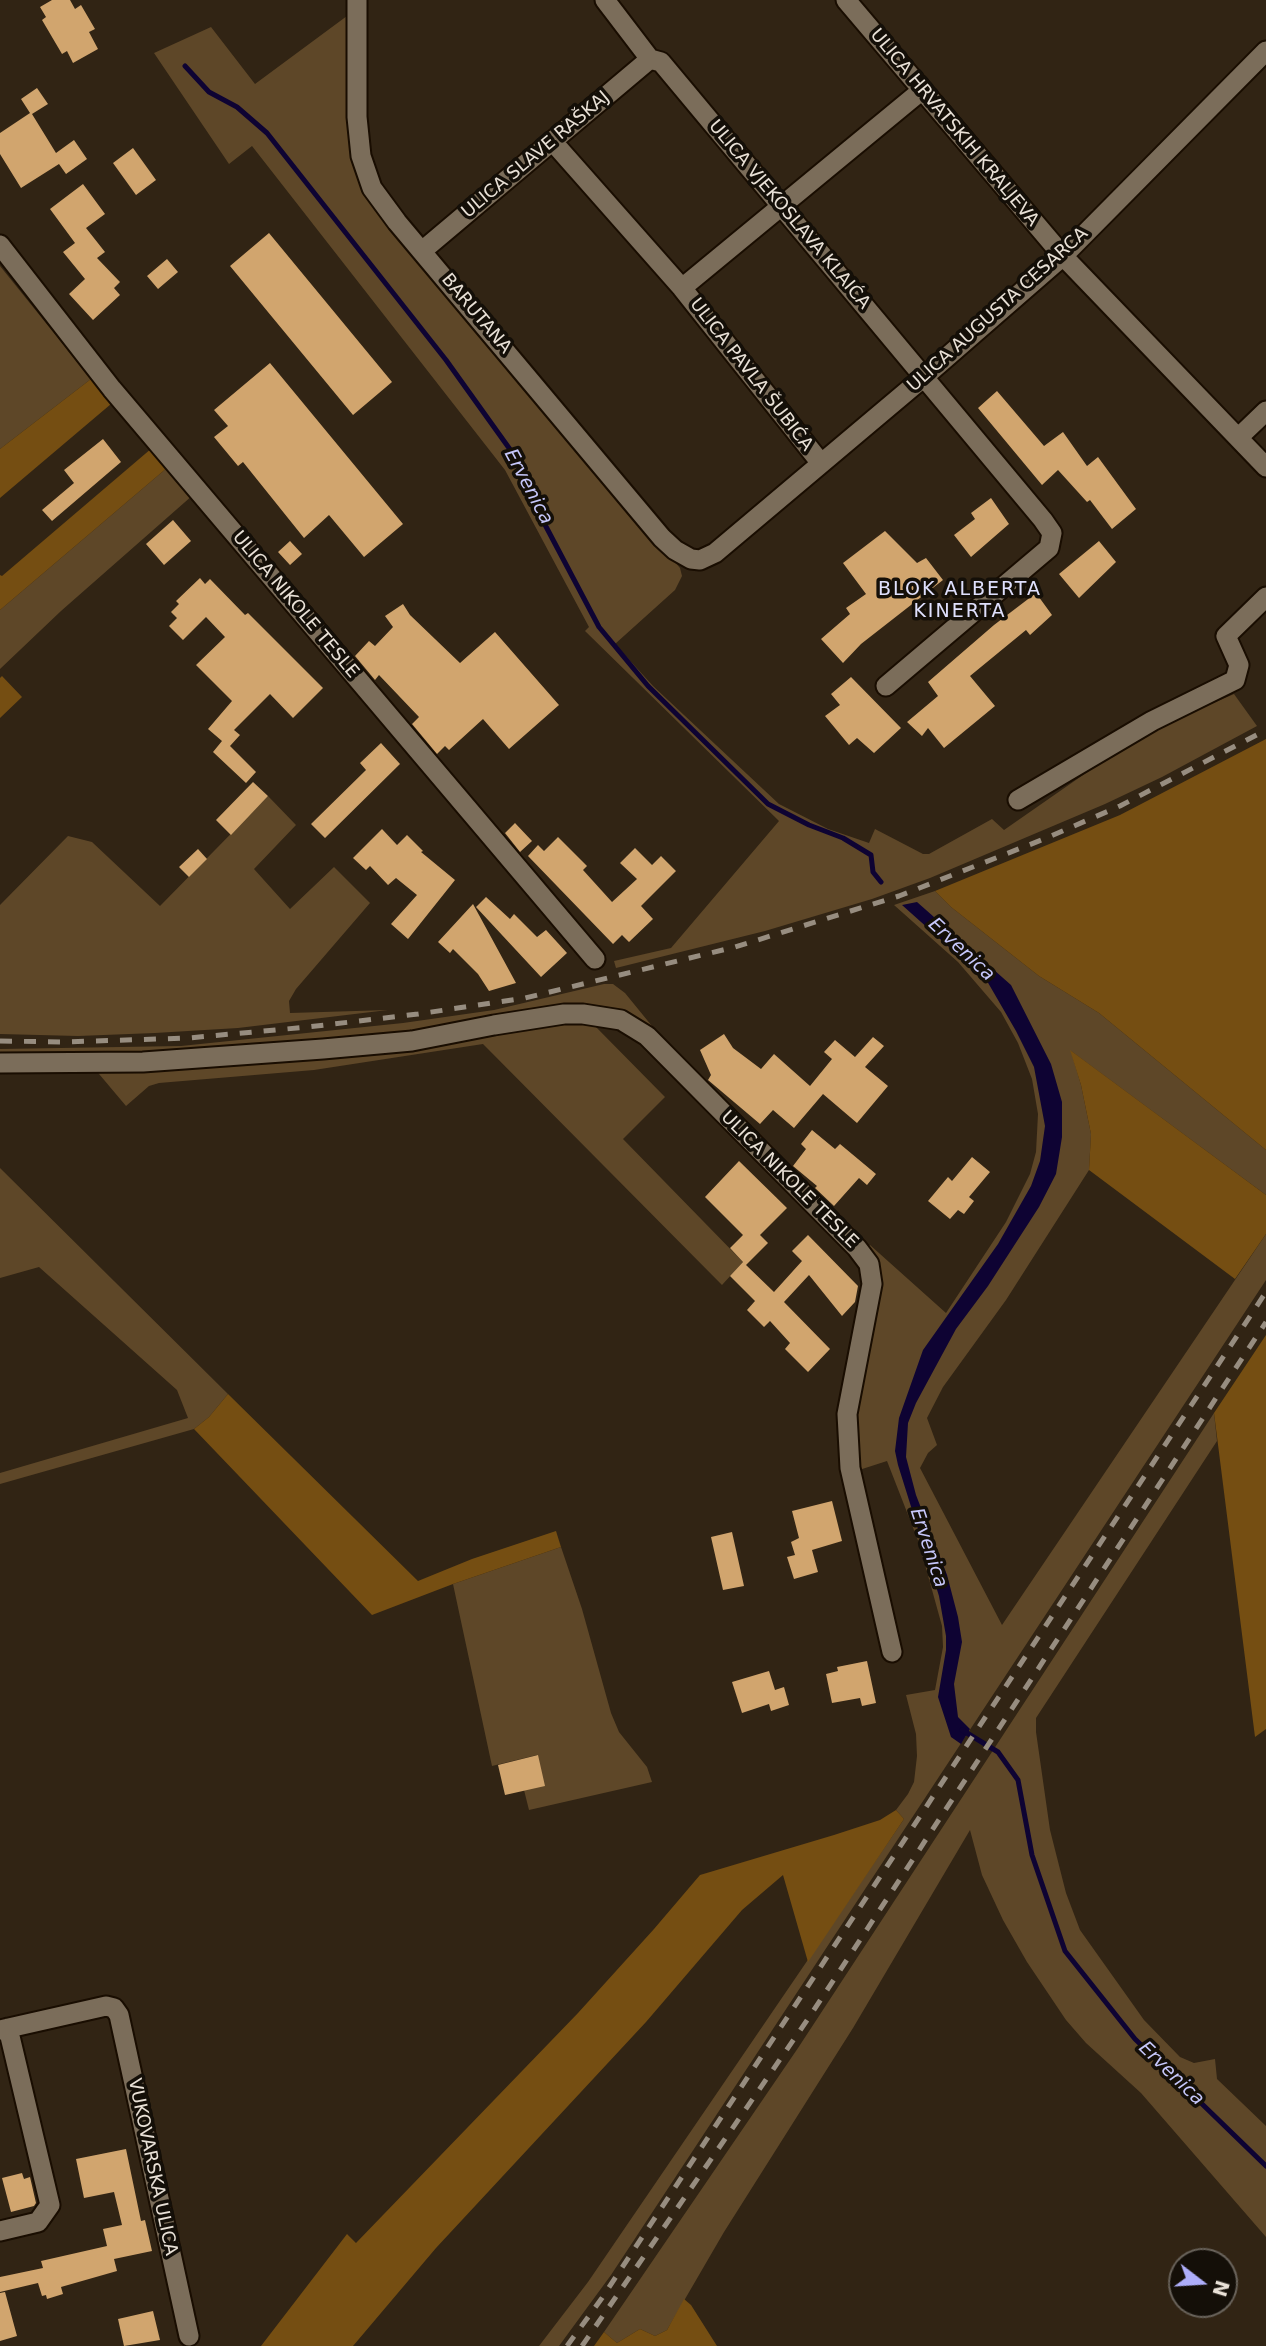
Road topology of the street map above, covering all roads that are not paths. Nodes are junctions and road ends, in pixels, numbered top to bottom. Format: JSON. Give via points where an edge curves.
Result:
{"nodes":[{"id":1,"x":357,"y":0,"type":"edge"},
{"id":2,"x":605,"y":0,"type":"edge"},
{"id":3,"x":846,"y":0,"type":"edge"},
{"id":4,"x":1266,"y":51,"type":"edge"},
{"id":5,"x":650,"y":59,"type":"junction"},
{"id":6,"x":921,"y":90,"type":"junction"},
{"id":7,"x":553,"y":142,"type":"junction"},
{"id":8,"x":782,"y":207,"type":"junction"},
{"id":9,"x":0,"y":246,"type":"edge"},
{"id":10,"x":422,"y":251,"type":"junction"},
{"id":11,"x":1063,"y":256,"type":"junction"},
{"id":12,"x":682,"y":288,"type":"junction"},
{"id":13,"x":924,"y":377,"type":"junction"},
{"id":14,"x":1266,"y":411,"type":"edge"},
{"id":15,"x":1238,"y":437,"type":"junction"},
{"id":16,"x":820,"y":462,"type":"junction"},
{"id":17,"x":1266,"y":467,"type":"edge"},
{"id":18,"x":715,"y":552,"type":"joint"},
{"id":19,"x":1266,"y":597,"type":"edge"},
{"id":20,"x":886,"y":686,"type":"dead end"},
{"id":21,"x":1018,"y":800,"type":"dead end"},
{"id":22,"x":595,"y":959,"type":"dead end"},
{"id":23,"x":0,"y":1063,"type":"edge"},
{"id":24,"x":892,"y":1652,"type":"dead end"},
{"id":25,"x":4,"y":2029,"type":"edge"},
{"id":26,"x":0,"y":2231,"type":"edge"},
{"id":27,"x":189,"y":2336,"type":"dead end"}],
"edges":[{"from":1,"to":10,"type":"street","name":"BARUTANA","via":[[361,156],[372,188]]},
{"from":2,"to":5,"type":"street","name":"ULICA VJEKOSLAVA KLAIĆA"},
{"from":3,"to":6,"type":"street","name":"ULICA HRVATSKIH KRALJEVA"},
{"from":4,"to":11,"type":"street","name":"ULICA AUGUSTA CESARCA"},
{"from":5,"to":7,"type":"street","name":"ULICA SLAVE RAŠKAJ"},
{"from":5,"to":8,"type":"street","name":"ULICA VJEKOSLAVA KLAIĆA","via":[[661,62]]},
{"from":6,"to":8,"type":"street","name":"ULICA PAVLA ŠUBIĆA"},
{"from":6,"to":11,"type":"street","name":"ULICA HRVATSKIH KRALJEVA"},
{"from":7,"to":10,"type":"street","name":"ULICA SLAVE RAŠKAJ"},
{"from":7,"to":12,"type":"street","name":"ULICA PAVLA ŠUBIĆA"},
{"from":8,"to":12,"type":"street","name":"ULICA PAVLA ŠUBIĆA"},
{"from":8,"to":13,"type":"street","name":"ULICA VJEKOSLAVA KLAIĆA"},
{"from":9,"to":22,"type":"street","name":"ULICA NIKOLE TESLE","via":[[121,400]]},
{"from":10,"to":18,"type":"street","name":"BARUTANA","via":[[662,538],[691,559]]},
{"from":11,"to":13,"type":"street","name":"ULICA AUGUSTA CESARCA"},
{"from":11,"to":15,"type":"street","name":"ULICA HRVATSKIH KRALJEVA"},
{"from":12,"to":16,"type":"street","name":"ULICA PAVLA ŠUBIĆA"},
{"from":13,"to":16,"type":"street","name":"ULICA AUGUSTA CESARCA"},
{"from":13,"to":20,"type":"street","via":[[1052,533],[1049,548]]},
{"from":14,"to":15,"type":"street"},
{"from":15,"to":17,"type":"street","name":"ULICA HRVATSKIH KRALJEVA"},
{"from":16,"to":18,"type":"street","name":"ULICA AUGUSTA CESARCA"},
{"from":19,"to":21,"type":"street","via":[[1226,636],[1239,665],[1235,680],[1152,721]]},
{"from":23,"to":24,"type":"street","name":"ULICA NIKOLE TESLE","via":[[144,1062],[310,1050],[412,1041],[564,1014],[621,1020],[647,1036],[869,1264],[872,1284],[847,1414],[849,1468]]},
{"from":25,"to":26,"type":"street","via":[[50,2205],[38,2222]]},
{"from":25,"to":27,"type":"street","name":"VUKOVARSKA ULICA","via":[[106,2006],[119,2015]]}]}
